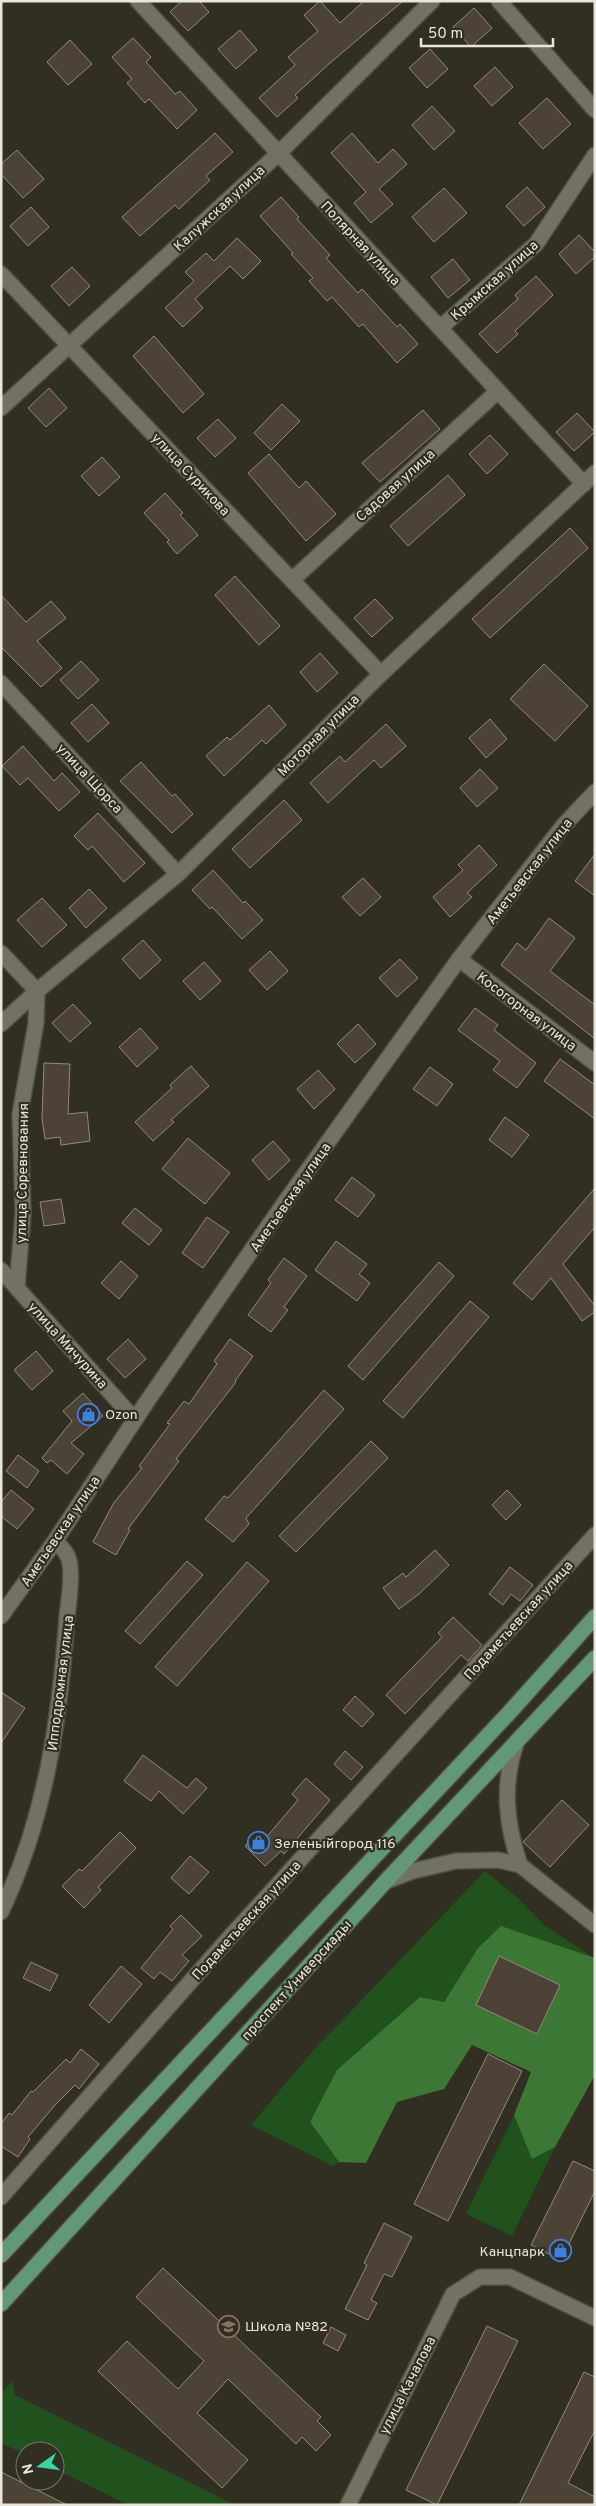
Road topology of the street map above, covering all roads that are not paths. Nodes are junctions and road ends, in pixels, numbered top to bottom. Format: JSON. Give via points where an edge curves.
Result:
{"nodes":[{"id":1,"x":138,"y":1,"type":"edge"},
{"id":2,"x":432,"y":1,"type":"edge"},
{"id":3,"x":499,"y":1,"type":"edge"},
{"id":4,"x":595,"y":110,"type":"edge"},
{"id":5,"x":279,"y":154,"type":"junction"},
{"id":6,"x":595,"y":154,"type":"edge"},
{"id":7,"x":1,"y":274,"type":"edge"},
{"id":8,"x":440,"y":328,"type":"junction"},
{"id":9,"x":70,"y":345,"type":"junction"},
{"id":10,"x":498,"y":390,"type":"junction"},
{"id":11,"x":1,"y":408,"type":"edge"},
{"id":12,"x":590,"y":479,"type":"edge"},
{"id":13,"x":292,"y":580,"type":"junction"},
{"id":14,"x":381,"y":674,"type":"junction"},
{"id":15,"x":1,"y":683,"type":"edge"},
{"id":16,"x":595,"y":792,"type":"edge"},
{"id":17,"x":178,"y":874,"type":"junction"},
{"id":18,"x":1,"y":953,"type":"edge"},
{"id":19,"x":459,"y":959,"type":"junction"},
{"id":20,"x":37,"y":991,"type":"junction"},
{"id":21,"x":1,"y":1024,"type":"edge"},
{"id":22,"x":595,"y":1063,"type":"edge"},
{"id":23,"x":1,"y":1270,"type":"edge"},
{"id":24,"x":17,"y":1288,"type":"junction"},
{"id":25,"x":135,"y":1420,"type":"junction"},
{"id":26,"x":595,"y":1535,"type":"edge"},
{"id":27,"x":55,"y":1540,"type":"junction"},
{"id":28,"x":1,"y":1616,"type":"edge"},
{"id":29,"x":595,"y":1617,"type":"edge"},
{"id":30,"x":595,"y":1658,"type":"edge"},
{"id":31,"x":516,"y":1744,"type":"junction"},
{"id":32,"x":520,"y":1865,"type":"junction"},
{"id":33,"x":386,"y":1881,"type":"junction"},
{"id":34,"x":1,"y":1912,"type":"edge"},
{"id":35,"x":595,"y":1925,"type":"edge"},
{"id":36,"x":1,"y":2197,"type":"edge"},
{"id":37,"x":4,"y":2247,"type":"edge"},
{"id":38,"x":1,"y":2304,"type":"edge"},
{"id":39,"x":595,"y":2318,"type":"edge"},
{"id":40,"x":348,"y":2505,"type":"edge"}],
"edges":[{"from":1,"to":5,"type":"street","name":"Полярная улица"},
{"from":2,"to":5,"type":"street","name":"Калужская улица"},
{"from":3,"to":4,"type":"street"},
{"from":5,"to":8,"type":"street","name":"Полярная улица"},
{"from":5,"to":9,"type":"street","name":"Калужская улица"},
{"from":6,"to":8,"type":"street","name":"Крымская улица","via":[[536,244]]},
{"from":7,"to":9,"type":"street","name":"улица Сурикова"},
{"from":8,"to":10,"type":"street","name":"Полярная улица"},
{"from":9,"to":11,"type":"street","name":"Калужская улица"},
{"from":9,"to":13,"type":"street","name":"улица Сурикова"},
{"from":10,"to":12,"type":"street","name":"Полярная улица"},
{"from":10,"to":13,"type":"street","name":"Садовая улица"},
{"from":12,"to":14,"type":"street","name":"Моторная улица"},
{"from":13,"to":14,"type":"street","name":"улица Сурикова"},
{"from":14,"to":17,"type":"street","name":"Моторная улица"},
{"from":15,"to":17,"type":"street","name":"улица Щорса"},
{"from":16,"to":19,"type":"street","name":"Аметьевская улица","via":[[563,826]]},
{"from":17,"to":20,"type":"street","name":"Моторная улица"},
{"from":18,"to":20,"type":"street"},
{"from":19,"to":22,"type":"street","name":"Косогорная улица"},
{"from":19,"to":25,"type":"street","name":"Аметьевская улица"},
{"from":20,"to":21,"type":"street"},
{"from":20,"to":24,"type":"street","name":"улица Соревнования","via":[[36,1023],[20,1114],[23,1213]]},
{"from":23,"to":24,"type":"street","name":"улица Мичурина"},
{"from":24,"to":25,"type":"street","name":"улица Мичурина"},
{"from":25,"to":27,"type":"street","name":"Аметьевская улица"},
{"from":26,"to":36,"type":"street","name":"Подаметьевская улица","via":[[221,1946]]},
{"from":27,"to":28,"type":"street","name":"Аметьевская улица"},
{"from":27,"to":34,"type":"street","name":"Ипподромная улица","via":[[68,1556],[70,1582],[55,1742],[15,1883]]},
{"from":29,"to":37,"type":"main road","name":"проспект Универсиады","via":[[501,1721]]},
{"from":30,"to":31,"type":"main road","name":"проспект Универсиады"},
{"from":31,"to":32,"type":"street","via":[[506,1783],[508,1826]]},
{"from":31,"to":33,"type":"main road","name":"проспект Универсиады"},
{"from":32,"to":33,"type":"street","via":[[498,1860],[456,1861]]},
{"from":32,"to":35,"type":"street"},
{"from":33,"to":38,"type":"main road","name":"проспект Универсиады"},
{"from":39,"to":40,"type":"street","name":"улица Качалова","via":[[510,2276],[480,2277],[453,2294]]}]}
